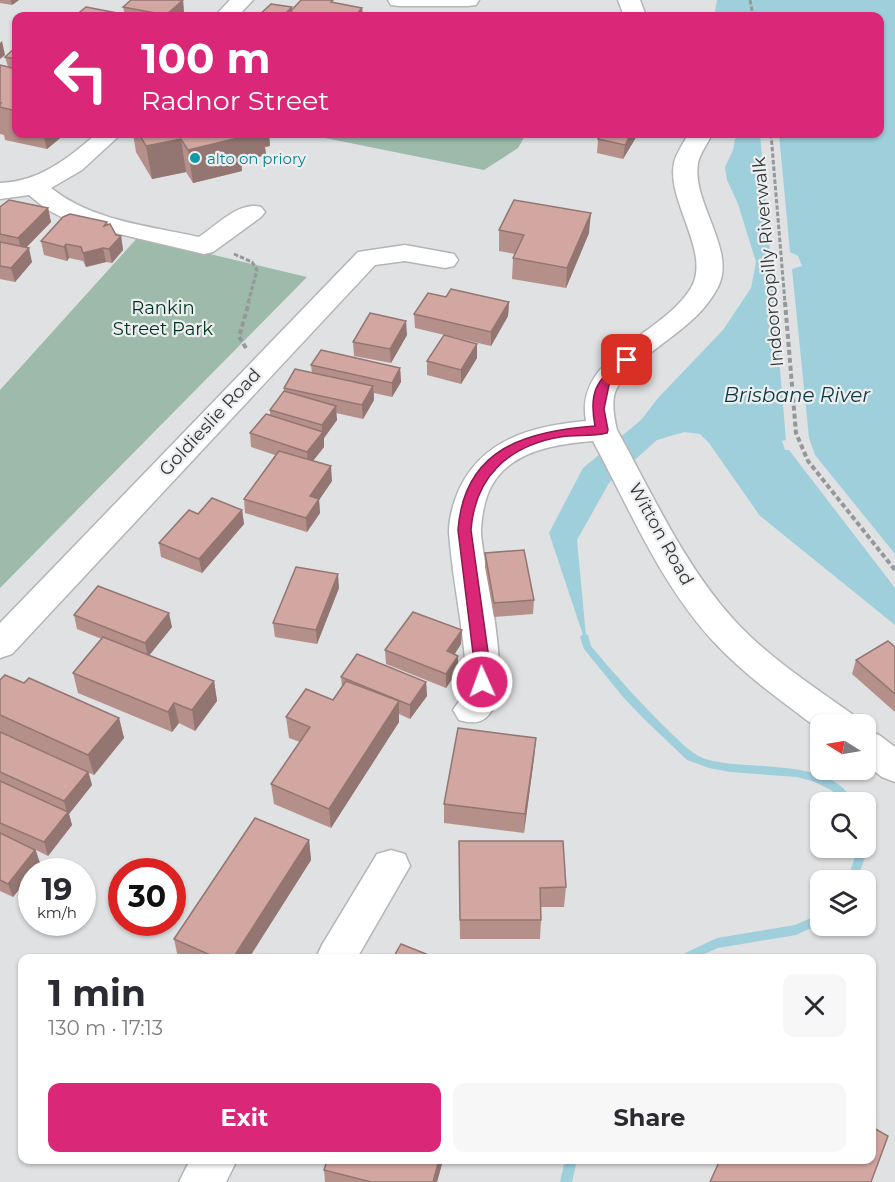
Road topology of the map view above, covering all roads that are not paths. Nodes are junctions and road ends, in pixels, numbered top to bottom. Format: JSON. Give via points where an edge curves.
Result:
{"nodes":[{"id":1,"x":242,"y":0,"type":"edge"},
{"id":2,"x":399,"y":0,"type":"edge"},
{"id":3,"x":468,"y":0,"type":"edge"},
{"id":4,"x":230,"y":12,"type":"edge"},
{"id":5,"x":104,"y":138,"type":"edge"},
{"id":6,"x":698,"y":138,"type":"edge"},
{"id":7,"x":33,"y":186,"type":"junction"},
{"id":8,"x":0,"y":191,"type":"edge"},
{"id":9,"x":252,"y":212,"type":"dead end"},
{"id":10,"x":445,"y":260,"type":"dead end"},
{"id":11,"x":602,"y":430,"type":"junction"},
{"id":12,"x":0,"y":645,"type":"edge"},
{"id":13,"x":471,"y":710,"type":"dead end"},
{"id":14,"x":825,"y":714,"type":"edge"},
{"id":15,"x":876,"y":752,"type":"edge"},
{"id":16,"x":895,"y":766,"type":"edge"},
{"id":17,"x":391,"y":866,"type":"dead end"},
{"id":18,"x":338,"y":954,"type":"edge"},
{"id":19,"x":212,"y":1164,"type":"edge"},
{"id":20,"x":201,"y":1182,"type":"edge"}],
"edges":[{"from":1,"to":4,"type":"street"},
{"from":2,"to":3,"type":"street"},
{"from":5,"to":7,"type":"street","via":[[75,163]]},
{"from":6,"to":11,"type":"street","via":[[686,162],[686,183],[710,262],[706,285],[689,310],[603,384],[598,409]]},
{"from":7,"to":8,"type":"street"},
{"from":7,"to":9,"type":"street","via":[[55,204],[82,218],[204,246]]},
{"from":10,"to":12,"type":"street","name":"Goldieslie Road","via":[[405,253],[367,258]]},
{"from":11,"to":13,"type":"street","via":[[559,433],[522,444],[496,459],[482,475],[466,508],[465,530],[483,666],[481,698]]},
{"from":11,"to":14,"type":"street","name":"Witton Road","via":[[683,578],[723,629],[765,670]]},
{"from":15,"to":16,"type":"street"},
{"from":17,"to":18,"type":"street"},
{"from":19,"to":20,"type":"street"}]}
